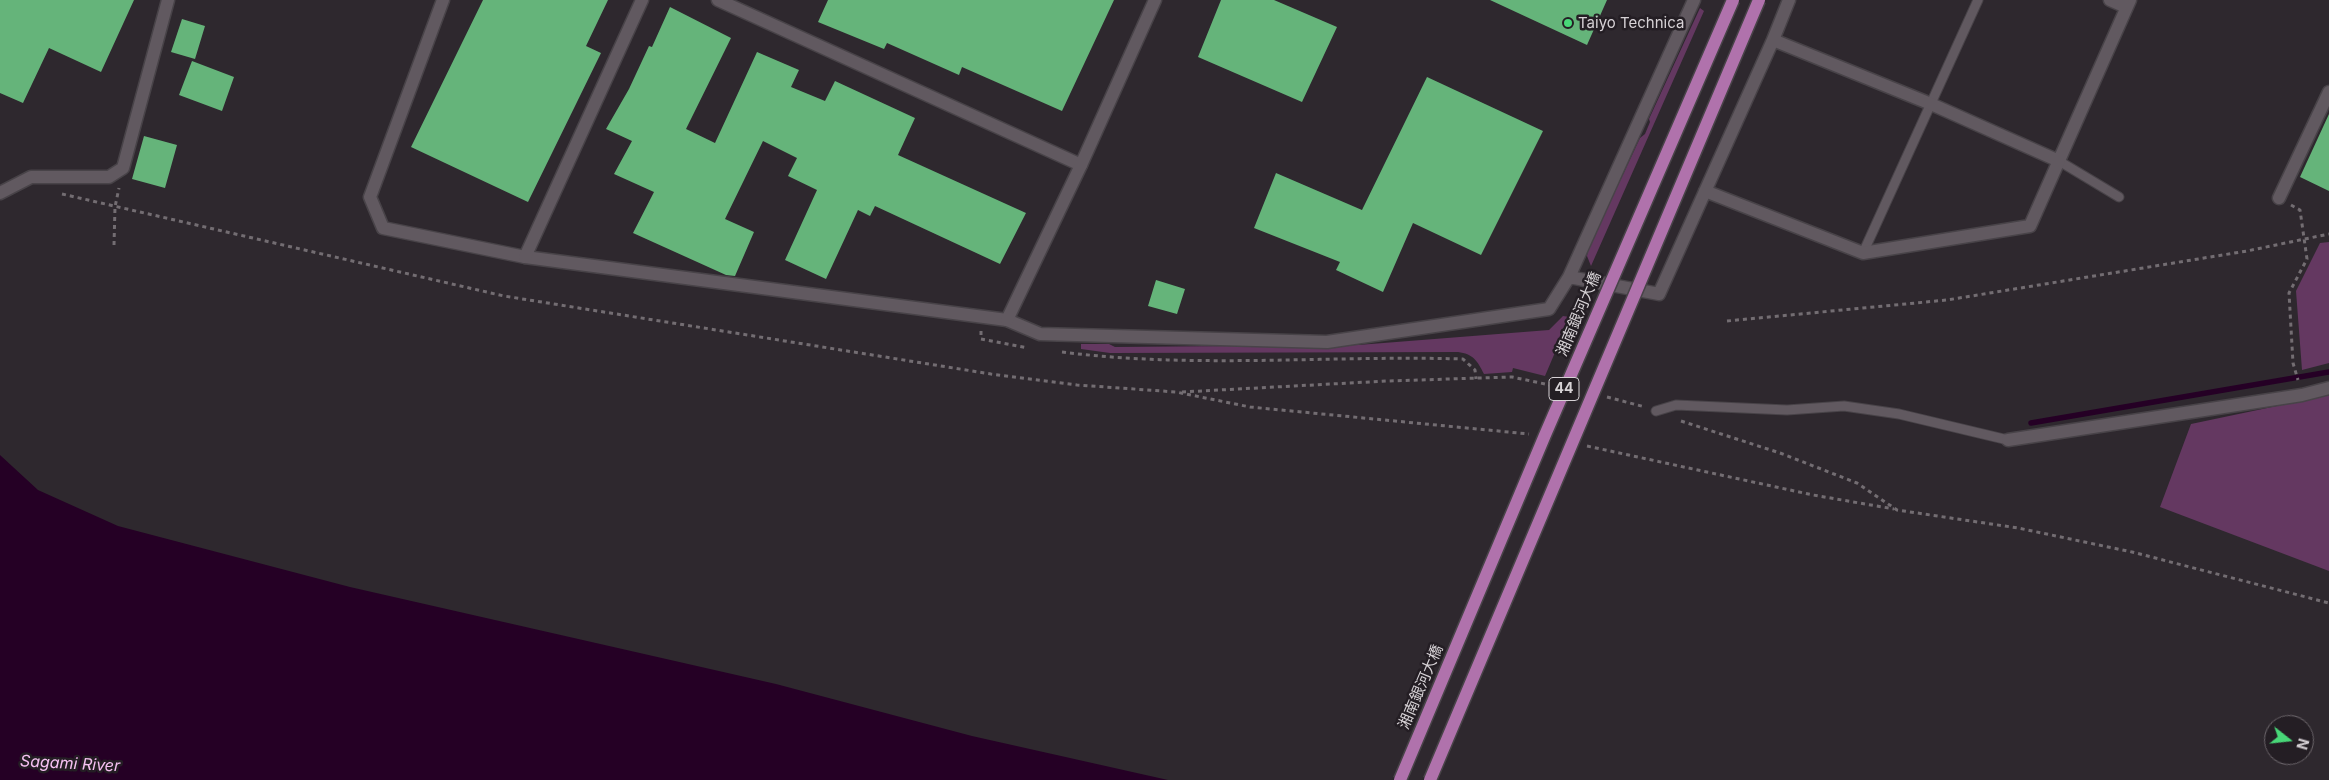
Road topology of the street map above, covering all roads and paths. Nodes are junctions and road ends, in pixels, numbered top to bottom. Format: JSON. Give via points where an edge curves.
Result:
{"nodes":[{"id":1,"x":168,"y":0,"type":"edge"},
{"id":2,"x":443,"y":0,"type":"edge"},
{"id":3,"x":642,"y":0,"type":"edge"},
{"id":4,"x":718,"y":0,"type":"edge"},
{"id":5,"x":1154,"y":0,"type":"edge"},
{"id":6,"x":1693,"y":0,"type":"edge"},
{"id":7,"x":1733,"y":0,"type":"edge"},
{"id":8,"x":1760,"y":0,"type":"edge"},
{"id":9,"x":1789,"y":0,"type":"edge"},
{"id":10,"x":1978,"y":0,"type":"edge"},
{"id":11,"x":2110,"y":0,"type":"edge"},
{"id":12,"x":2128,"y":4,"type":"edge"},
{"id":13,"x":1773,"y":40,"type":"junction"},
{"id":14,"x":2329,"y":92,"type":"edge"},
{"id":15,"x":1931,"y":104,"type":"junction"},
{"id":16,"x":2059,"y":161,"type":"junction"},
{"id":17,"x":1081,"y":164,"type":"junction"},
{"id":18,"x":1705,"y":191,"type":"junction"},
{"id":19,"x":0,"y":193,"type":"edge"},
{"id":20,"x":58,"y":193,"type":"dead end"},
{"id":21,"x":2119,"y":197,"type":"dead end"},
{"id":22,"x":2280,"y":198,"type":"dead end"},
{"id":23,"x":115,"y":207,"type":"junction"},
{"id":24,"x":2300,"y":210,"type":"dead end"},
{"id":25,"x":2329,"y":234,"type":"edge"},
{"id":26,"x":2305,"y":238,"type":"junction"},
{"id":27,"x":114,"y":245,"type":"dead end"},
{"id":28,"x":1863,"y":253,"type":"junction"},
{"id":29,"x":525,"y":257,"type":"junction"},
{"id":30,"x":1569,"y":277,"type":"junction"},
{"id":31,"x":1007,"y":320,"type":"junction"},
{"id":32,"x":1727,"y":321,"type":"dead end"},
{"id":33,"x":2294,"y":363,"type":"dead end"},
{"id":34,"x":1512,"y":377,"type":"dead end"},
{"id":35,"x":2329,"y":388,"type":"edge"},
{"id":36,"x":1176,"y":392,"type":"junction"},
{"id":37,"x":1626,"y":401,"type":"dead end"},
{"id":38,"x":1656,"y":411,"type":"junction"},
{"id":39,"x":1530,"y":434,"type":"dead end"},
{"id":40,"x":2008,"y":440,"type":"joint"},
{"id":41,"x":1586,"y":446,"type":"dead end"},
{"id":42,"x":1897,"y":510,"type":"junction"},
{"id":43,"x":2329,"y":602,"type":"edge"},
{"id":44,"x":1400,"y":780,"type":"edge"},
{"id":45,"x":1430,"y":780,"type":"edge"}],
"edges":[{"from":1,"to":19,"type":"street","via":[[123,168],[109,178],[31,177]]},
{"from":2,"to":29,"type":"street","via":[[370,197],[383,228]]},
{"from":3,"to":29,"type":"street"},
{"from":4,"to":17,"type":"street"},
{"from":5,"to":17,"type":"street"},
{"from":6,"to":30,"type":"street"},
{"from":7,"to":44,"type":"main road","name":"湘南銀河大橋","number":"44","bridge":true,"via":[[1548,426]]},
{"from":8,"to":45,"type":"main road","number":"44","bridge":true},
{"from":9,"to":13,"type":"street"},
{"from":10,"to":15,"type":"lane"},
{"from":11,"to":12,"type":"street"},
{"from":12,"to":16,"type":"street"},
{"from":13,"to":15,"type":"street"},
{"from":13,"to":18,"type":"street"},
{"from":14,"to":22,"type":"street"},
{"from":15,"to":16,"type":"street"},
{"from":15,"to":28,"type":"lane"},
{"from":16,"to":21,"type":"lane"},
{"from":16,"to":28,"type":"street","via":[[2030,226]]},
{"from":17,"to":31,"type":"street"},
{"from":18,"to":28,"type":"street"},
{"from":18,"to":30,"type":"street","via":[[1659,294]]},
{"from":20,"to":23,"type":"path"},
{"from":23,"to":27,"type":"path"},
{"from":23,"to":36,"type":"path","via":[[504,296],[1001,375],[1077,385]]},
{"from":24,"to":26,"type":"path"},
{"from":25,"to":26,"type":"path"},
{"from":26,"to":32,"type":"path","via":[[2247,251],[1947,300]]},
{"from":26,"to":33,"type":"path","via":[[2306,259],[2289,293]]},
{"from":29,"to":31,"type":"street"},
{"from":30,"to":31,"type":"street","via":[[1549,309],[1327,342],[1040,334]]},
{"from":34,"to":36,"type":"path"},
{"from":35,"to":40,"type":"street","via":[[2302,395]]},
{"from":36,"to":39,"type":"path","via":[[1250,406]]},
{"from":37,"to":38,"type":"path"},
{"from":38,"to":40,"type":"lane","via":[[1676,405],[1787,410],[1844,406],[1900,414]]},
{"from":38,"to":42,"type":"path","via":[[1780,453],[1857,484]]},
{"from":41,"to":42,"type":"path"},
{"from":42,"to":43,"type":"path","via":[[2018,528],[2104,546]]}]}
